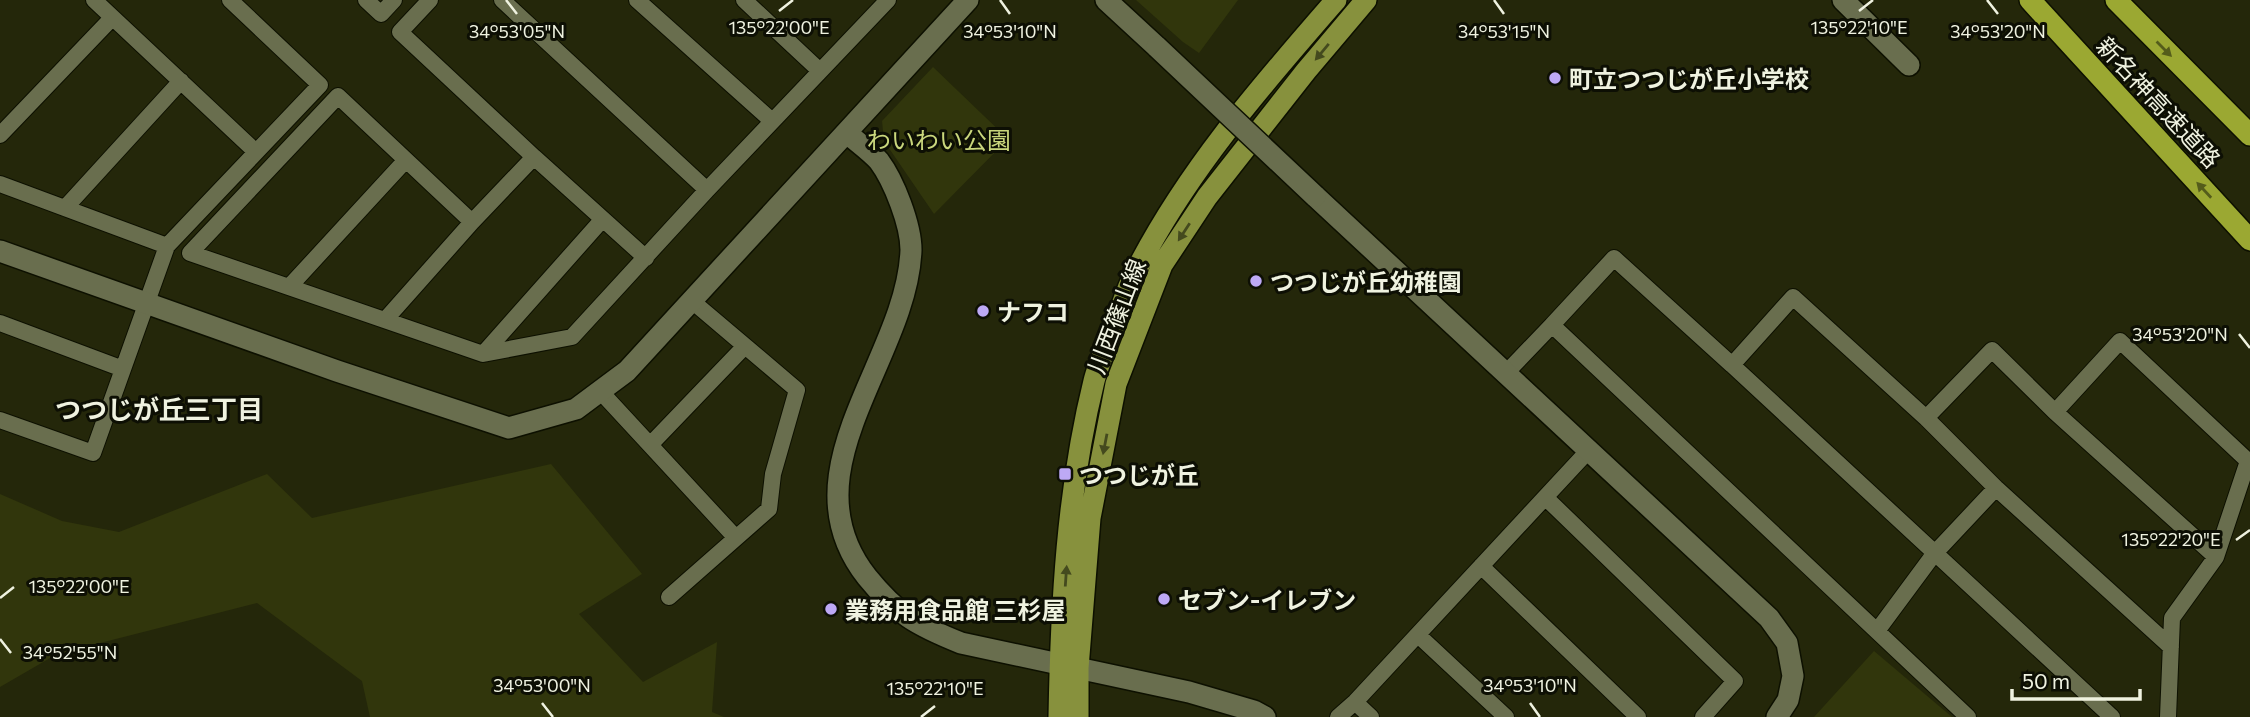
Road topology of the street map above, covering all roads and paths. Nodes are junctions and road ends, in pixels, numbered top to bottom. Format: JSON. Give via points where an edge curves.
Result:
{"nodes":[{"id":1,"x":94,"y":0,"type":"edge"},
{"id":2,"x":230,"y":0,"type":"edge"},
{"id":3,"x":366,"y":0,"type":"edge"},
{"id":4,"x":394,"y":0,"type":"edge"},
{"id":5,"x":430,"y":0,"type":"edge"},
{"id":6,"x":637,"y":0,"type":"edge"},
{"id":7,"x":744,"y":0,"type":"edge"},
{"id":8,"x":968,"y":0,"type":"edge"},
{"id":9,"x":1106,"y":0,"type":"edge"},
{"id":10,"x":1336,"y":0,"type":"edge"},
{"id":11,"x":1366,"y":0,"type":"edge"},
{"id":12,"x":1843,"y":0,"type":"edge"},
{"id":13,"x":2029,"y":0,"type":"edge"},
{"id":14,"x":2116,"y":0,"type":"edge"},
{"id":15,"x":885,"y":1,"type":"edge"},
{"id":16,"x":512,"y":3,"type":"edge"},
{"id":17,"x":113,"y":18,"type":"junction"},
{"id":18,"x":1909,"y":65,"type":"dead end"},
{"id":19,"x":820,"y":71,"type":"junction"},
{"id":20,"x":181,"y":82,"type":"junction"},
{"id":21,"x":772,"y":121,"type":"junction"},
{"id":22,"x":847,"y":133,"type":"junction"},
{"id":23,"x":0,"y":135,"type":"edge"},
{"id":24,"x":2250,"y":135,"type":"edge"},
{"id":25,"x":257,"y":152,"type":"junction"},
{"id":26,"x":534,"y":157,"type":"junction"},
{"id":27,"x":405,"y":161,"type":"junction"},
{"id":28,"x":0,"y":184,"type":"edge"},
{"id":29,"x":707,"y":190,"type":"junction"},
{"id":30,"x":65,"y":208,"type":"junction"},
{"id":31,"x":603,"y":220,"type":"junction"},
{"id":32,"x":472,"y":222,"type":"junction"},
{"id":33,"x":2250,"y":240,"type":"edge"},
{"id":34,"x":167,"y":246,"type":"junction"},
{"id":35,"x":0,"y":251,"type":"edge"},
{"id":36,"x":646,"y":258,"type":"junction"},
{"id":37,"x":289,"y":287,"type":"junction"},
{"id":38,"x":692,"y":301,"type":"junction"},
{"id":39,"x":147,"y":303,"type":"junction"},
{"id":40,"x":385,"y":320,"type":"junction"},
{"id":41,"x":0,"y":323,"type":"edge"},
{"id":42,"x":1552,"y":325,"type":"junction"},
{"id":43,"x":745,"y":346,"type":"junction"},
{"id":44,"x":483,"y":354,"type":"junction"},
{"id":45,"x":1732,"y":365,"type":"junction"},
{"id":46,"x":123,"y":369,"type":"junction"},
{"id":47,"x":1506,"y":373,"type":"junction"},
{"id":48,"x":601,"y":392,"type":"junction"},
{"id":49,"x":2055,"y":412,"type":"junction"},
{"id":50,"x":1926,"y":418,"type":"junction"},
{"id":51,"x":0,"y":420,"type":"edge"},
{"id":52,"x":650,"y":445,"type":"junction"},
{"id":53,"x":1589,"y":450,"type":"junction"},
{"id":54,"x":1996,"y":488,"type":"junction"},
{"id":55,"x":1546,"y":498,"type":"junction"},
{"id":56,"x":736,"y":538,"type":"junction"},
{"id":57,"x":1934,"y":554,"type":"junction"},
{"id":58,"x":2216,"y":557,"type":"junction"},
{"id":59,"x":1481,"y":566,"type":"junction"},
{"id":60,"x":669,"y":597,"type":"dead end"},
{"id":61,"x":1877,"y":631,"type":"junction"},
{"id":62,"x":1418,"y":635,"type":"junction"},
{"id":63,"x":2171,"y":647,"type":"junction"},
{"id":64,"x":1069,"y":666,"type":"junction"},
{"id":65,"x":1355,"y":702,"type":"junction"},
{"id":66,"x":1059,"y":717,"type":"edge"},
{"id":67,"x":1078,"y":717,"type":"edge"},
{"id":68,"x":1265,"y":717,"type":"edge"},
{"id":69,"x":1338,"y":717,"type":"edge"},
{"id":70,"x":1371,"y":717,"type":"edge"},
{"id":71,"x":1506,"y":717,"type":"edge"},
{"id":72,"x":1638,"y":717,"type":"edge"},
{"id":73,"x":1703,"y":717,"type":"edge"},
{"id":74,"x":1777,"y":717,"type":"edge"},
{"id":75,"x":1968,"y":717,"type":"edge"},
{"id":76,"x":2112,"y":717,"type":"edge"},
{"id":77,"x":2168,"y":717,"type":"edge"}],
"edges":[{"from":1,"to":17,"type":"street"},
{"from":2,"to":25,"type":"street","via":[[320,85]]},
{"from":3,"to":4,"type":"street","via":[[381,14]]},
{"from":5,"to":26,"type":"street","via":[[400,33]]},
{"from":6,"to":21,"type":"street"},
{"from":7,"to":19,"type":"street"},
{"from":8,"to":22,"type":"street"},
{"from":9,"to":47,"type":"street","bridge":true},
{"from":64,"to":10,"type":"main road","name":"川西篠山線","one_way":true,"via":[[1070,526],[1077,467],[1094,378],[1132,277],[1178,199],[1247,101]]},
{"from":11,"to":64,"type":"main road","name":"川西篠山線","one_way":true,"via":[[1207,197],[1162,265],[1116,384],[1090,518]]},
{"from":12,"to":18,"type":"street"},
{"from":33,"to":13,"type":"highway","name":"新名神高速道路","one_way":true},
{"from":14,"to":24,"type":"highway","name":"新名神高速道路","one_way":true},
{"from":15,"to":19,"type":"street"},
{"from":16,"to":29,"type":"street"},
{"from":17,"to":20,"type":"street"},
{"from":17,"to":23,"type":"street"},
{"from":19,"to":21,"type":"street"},
{"from":20,"to":25,"type":"street"},
{"from":20,"to":30,"type":"street"},
{"from":21,"to":29,"type":"street"},
{"from":22,"to":38,"type":"street"},
{"from":22,"to":64,"type":"street","via":[[878,160],[895,190],[911,247],[906,289],[843,452],[837,502],[843,534],[858,565],[888,603],[924,629],[961,643]]},
{"from":25,"to":34,"type":"street"},
{"from":26,"to":31,"type":"street"},
{"from":26,"to":32,"type":"street"},
{"from":27,"to":32,"type":"street"},
{"from":27,"to":37,"type":"street"},
{"from":27,"to":37,"type":"street","via":[[338,96],[190,253]]},
{"from":28,"to":30,"type":"street"},
{"from":29,"to":36,"type":"street"},
{"from":30,"to":34,"type":"street"},
{"from":31,"to":36,"type":"street"},
{"from":31,"to":44,"type":"street"},
{"from":32,"to":40,"type":"street"},
{"from":34,"to":39,"type":"street"},
{"from":35,"to":39,"type":"street"},
{"from":36,"to":44,"type":"street","via":[[572,337]]},
{"from":37,"to":40,"type":"street"},
{"from":38,"to":43,"type":"street"},
{"from":38,"to":48,"type":"street","via":[[627,371]]},
{"from":39,"to":46,"type":"street"},
{"from":39,"to":48,"type":"street","via":[[509,428],[576,409]]},
{"from":40,"to":44,"type":"street"},
{"from":41,"to":46,"type":"street"},
{"from":42,"to":45,"type":"street","via":[[1614,258]]},
{"from":42,"to":47,"type":"street"},
{"from":42,"to":61,"type":"street"},
{"from":43,"to":52,"type":"street"},
{"from":43,"to":56,"type":"street","via":[[797,390],[769,509]]},
{"from":45,"to":50,"type":"street","via":[[1793,296]]},
{"from":45,"to":57,"type":"street"},
{"from":46,"to":51,"type":"street","via":[[93,453]]},
{"from":47,"to":53,"type":"street"},
{"from":48,"to":52,"type":"street"},
{"from":49,"to":50,"type":"street","via":[[1992,350]]},
{"from":49,"to":58,"type":"street"},
{"from":49,"to":58,"type":"street","via":[[2120,341],[2249,461]]},
{"from":50,"to":54,"type":"street"},
{"from":52,"to":56,"type":"street"},
{"from":53,"to":55,"type":"street"},
{"from":53,"to":74,"type":"street","via":[[1769,618],[1787,643],[1793,676],[1788,700]]},
{"from":54,"to":57,"type":"street"},
{"from":54,"to":63,"type":"street"},
{"from":55,"to":59,"type":"street"},
{"from":55,"to":73,"type":"street","via":[[1735,681]]},
{"from":56,"to":60,"type":"street"},
{"from":57,"to":61,"type":"street"},
{"from":57,"to":76,"type":"street"},
{"from":58,"to":63,"type":"street","via":[[2172,618]]},
{"from":59,"to":62,"type":"street"},
{"from":59,"to":72,"type":"street"},
{"from":61,"to":75,"type":"street"},
{"from":62,"to":65,"type":"street"},
{"from":62,"to":71,"type":"street"},
{"from":63,"to":77,"type":"street"},
{"from":64,"to":66,"type":"main road","name":"川西篠山線"},
{"from":64,"to":67,"type":"main road","name":"川西篠山線"},
{"from":64,"to":68,"type":"street","via":[[1189,692]]},
{"from":65,"to":69,"type":"street"},
{"from":65,"to":70,"type":"street"}]}
